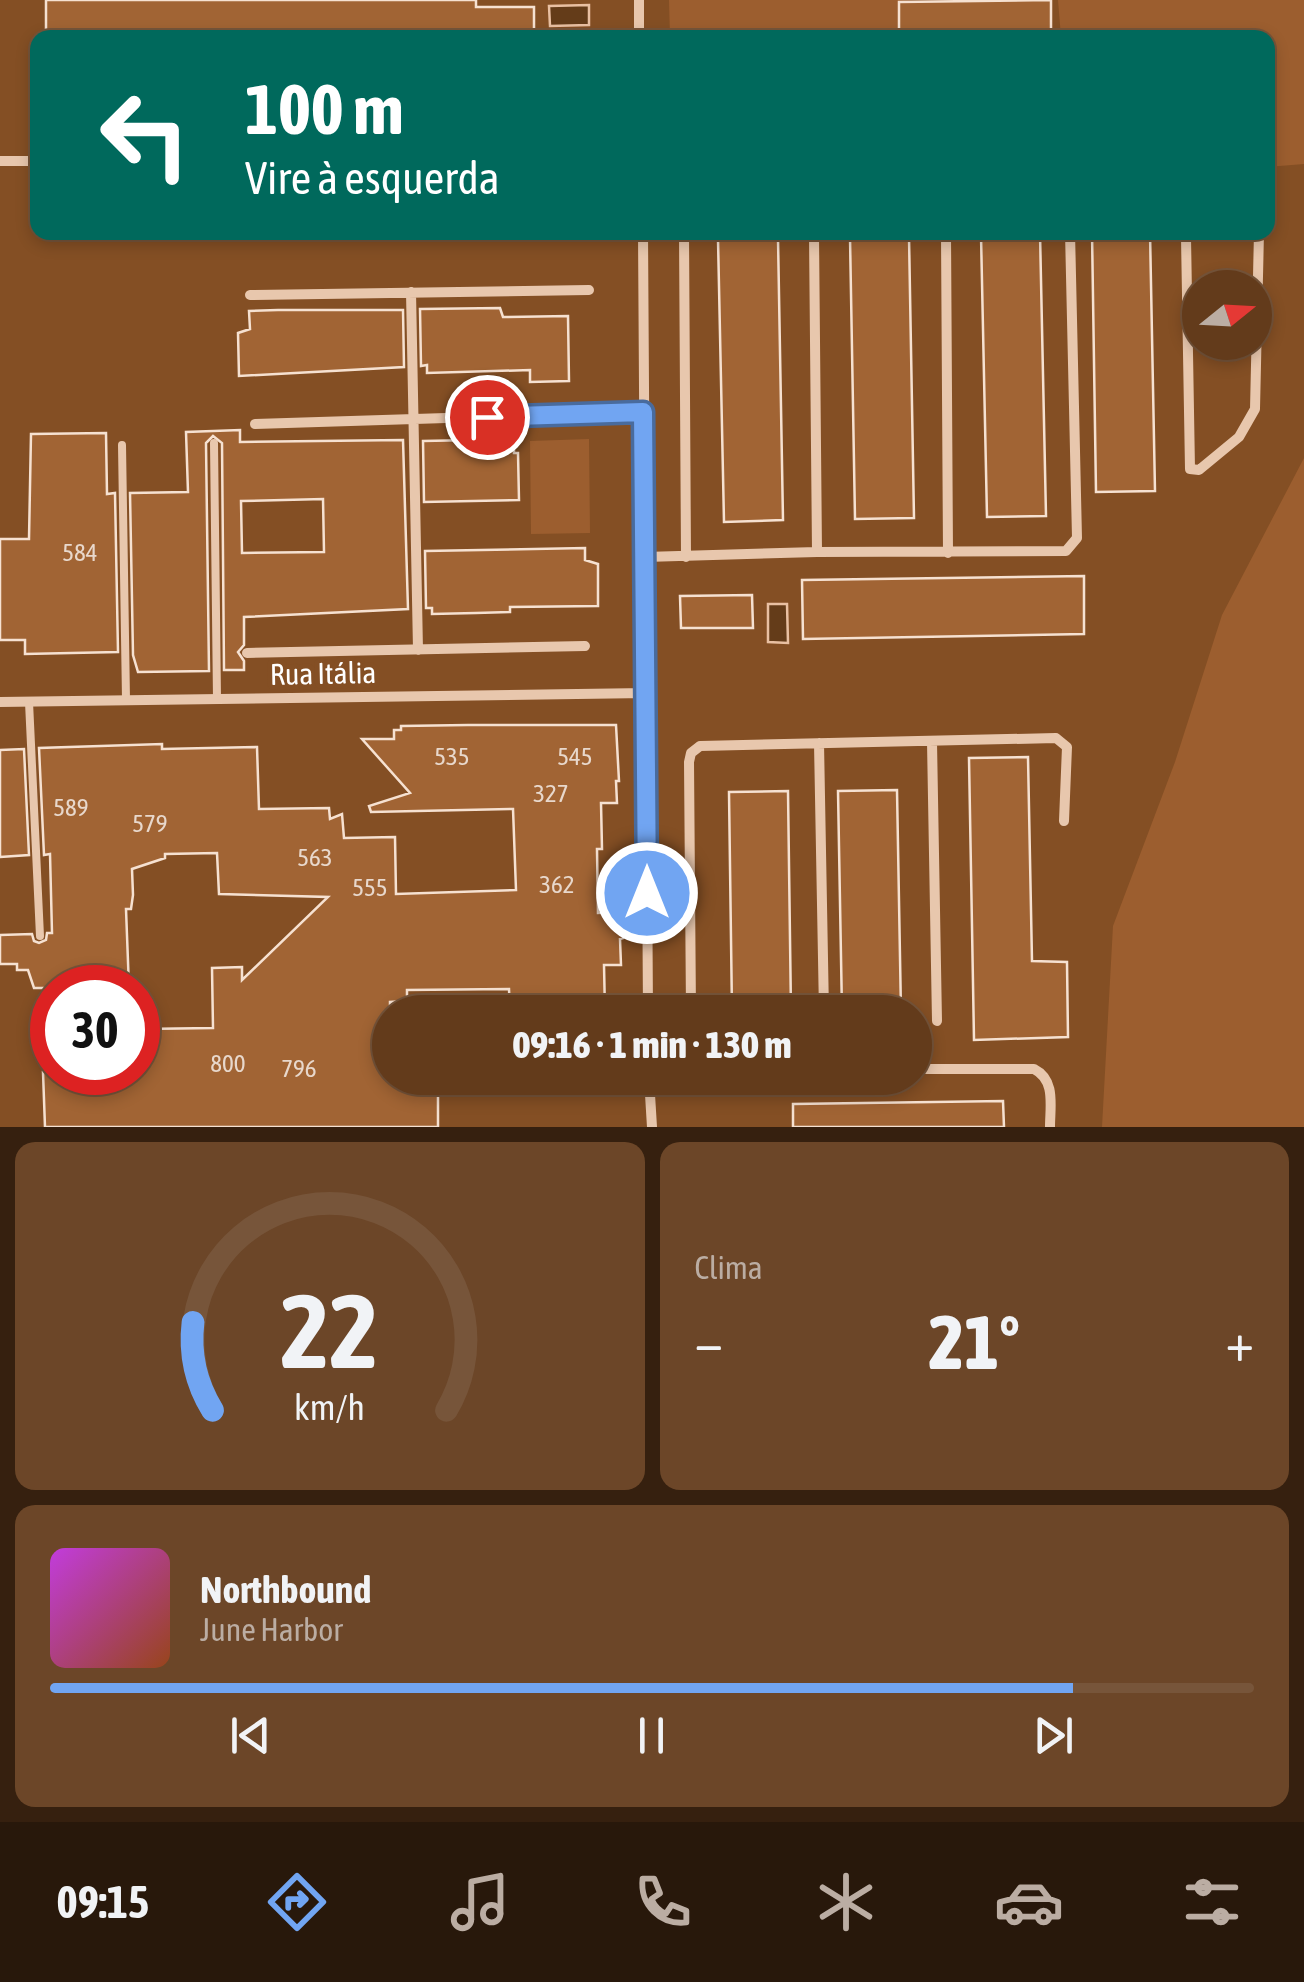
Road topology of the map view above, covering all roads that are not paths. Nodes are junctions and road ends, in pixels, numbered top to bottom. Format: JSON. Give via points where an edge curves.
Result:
{"nodes":[{"id":1,"x":638,"y":0,"type":"edge"},
{"id":2,"x":640,"y":30,"type":"edge"},
{"id":3,"x":0,"y":161,"type":"edge"},
{"id":4,"x":30,"y":161,"type":"edge"},
{"id":5,"x":642,"y":240,"type":"edge"},
{"id":6,"x":684,"y":240,"type":"edge"},
{"id":7,"x":814,"y":240,"type":"edge"},
{"id":8,"x":946,"y":240,"type":"edge"},
{"id":9,"x":1070,"y":240,"type":"edge"},
{"id":10,"x":1186,"y":240,"type":"edge"},
{"id":11,"x":1259,"y":240,"type":"edge"},
{"id":12,"x":589,"y":290,"type":"dead end"},
{"id":13,"x":410,"y":292,"type":"junction"},
{"id":14,"x":250,"y":295,"type":"dead end"},
{"id":15,"x":643,"y":412,"type":"junction"},
{"id":16,"x":414,"y":420,"type":"junction"},
{"id":17,"x":254,"y":424,"type":"dead end"},
{"id":18,"x":214,"y":443,"type":"dead end"},
{"id":19,"x":122,"y":445,"type":"dead end"},
{"id":20,"x":817,"y":552,"type":"junction"},
{"id":21,"x":948,"y":553,"type":"junction"},
{"id":22,"x":645,"y":557,"type":"junction"},
{"id":23,"x":686,"y":557,"type":"junction"},
{"id":24,"x":585,"y":646,"type":"dead end"},
{"id":25,"x":418,"y":650,"type":"junction"},
{"id":26,"x":247,"y":654,"type":"dead end"},
{"id":27,"x":646,"y":693,"type":"junction"},
{"id":28,"x":217,"y":699,"type":"junction"},
{"id":29,"x":126,"y":700,"type":"junction"},
{"id":30,"x":0,"y":702,"type":"edge"},
{"id":31,"x":29,"y":702,"type":"junction"},
{"id":32,"x":932,"y":742,"type":"junction"},
{"id":33,"x":818,"y":743,"type":"junction"},
{"id":34,"x":1064,"y":822,"type":"dead end"},
{"id":35,"x":40,"y":936,"type":"dead end"},
{"id":36,"x":648,"y":995,"type":"edge"},
{"id":37,"x":691,"y":995,"type":"edge"},
{"id":38,"x":824,"y":995,"type":"edge"},
{"id":39,"x":937,"y":1021,"type":"dead end"},
{"id":40,"x":932,"y":1069,"type":"edge"},
{"id":41,"x":650,"y":1095,"type":"edge"},
{"id":42,"x":652,"y":1127,"type":"edge"},
{"id":43,"x":1050,"y":1127,"type":"edge"}],
"edges":[{"from":1,"to":2,"type":"street"},
{"from":3,"to":4,"type":"street"},
{"from":5,"to":15,"type":"street"},
{"from":6,"to":23,"type":"street"},
{"from":7,"to":20,"type":"street"},
{"from":8,"to":21,"type":"street"},
{"from":9,"to":21,"type":"street","via":[[1076,543],[1066,551]]},
{"from":10,"to":11,"type":"street","via":[[1190,469],[1199,470],[1239,437],[1255,408]]},
{"from":12,"to":13,"type":"street"},
{"from":13,"to":14,"type":"street"},
{"from":13,"to":16,"type":"street"},
{"from":15,"to":16,"type":"street"},
{"from":15,"to":22,"type":"street"},
{"from":16,"to":17,"type":"street"},
{"from":16,"to":25,"type":"street"},
{"from":18,"to":28,"type":"lane"},
{"from":19,"to":29,"type":"lane"},
{"from":20,"to":21,"type":"street"},
{"from":20,"to":23,"type":"street"},
{"from":22,"to":23,"type":"street"},
{"from":22,"to":27,"type":"street"},
{"from":24,"to":25,"type":"street"},
{"from":25,"to":26,"type":"street"},
{"from":27,"to":28,"type":"street","name":"Rua Itália"},
{"from":27,"to":36,"type":"street"},
{"from":28,"to":29,"type":"street","name":"Rua Itália"},
{"from":29,"to":31,"type":"street","name":"Rua Itália"},
{"from":30,"to":31,"type":"street","name":"Rua Itália"},
{"from":31,"to":35,"type":"lane"},
{"from":32,"to":33,"type":"street"},
{"from":32,"to":34,"type":"street","via":[[1056,738],[1066,747]]},
{"from":32,"to":39,"type":"street"},
{"from":33,"to":37,"type":"street","via":[[713,744],[691,754]]},
{"from":33,"to":38,"type":"street"},
{"from":40,"to":43,"type":"street","via":[[1043,1074]]},
{"from":41,"to":42,"type":"street"}]}
